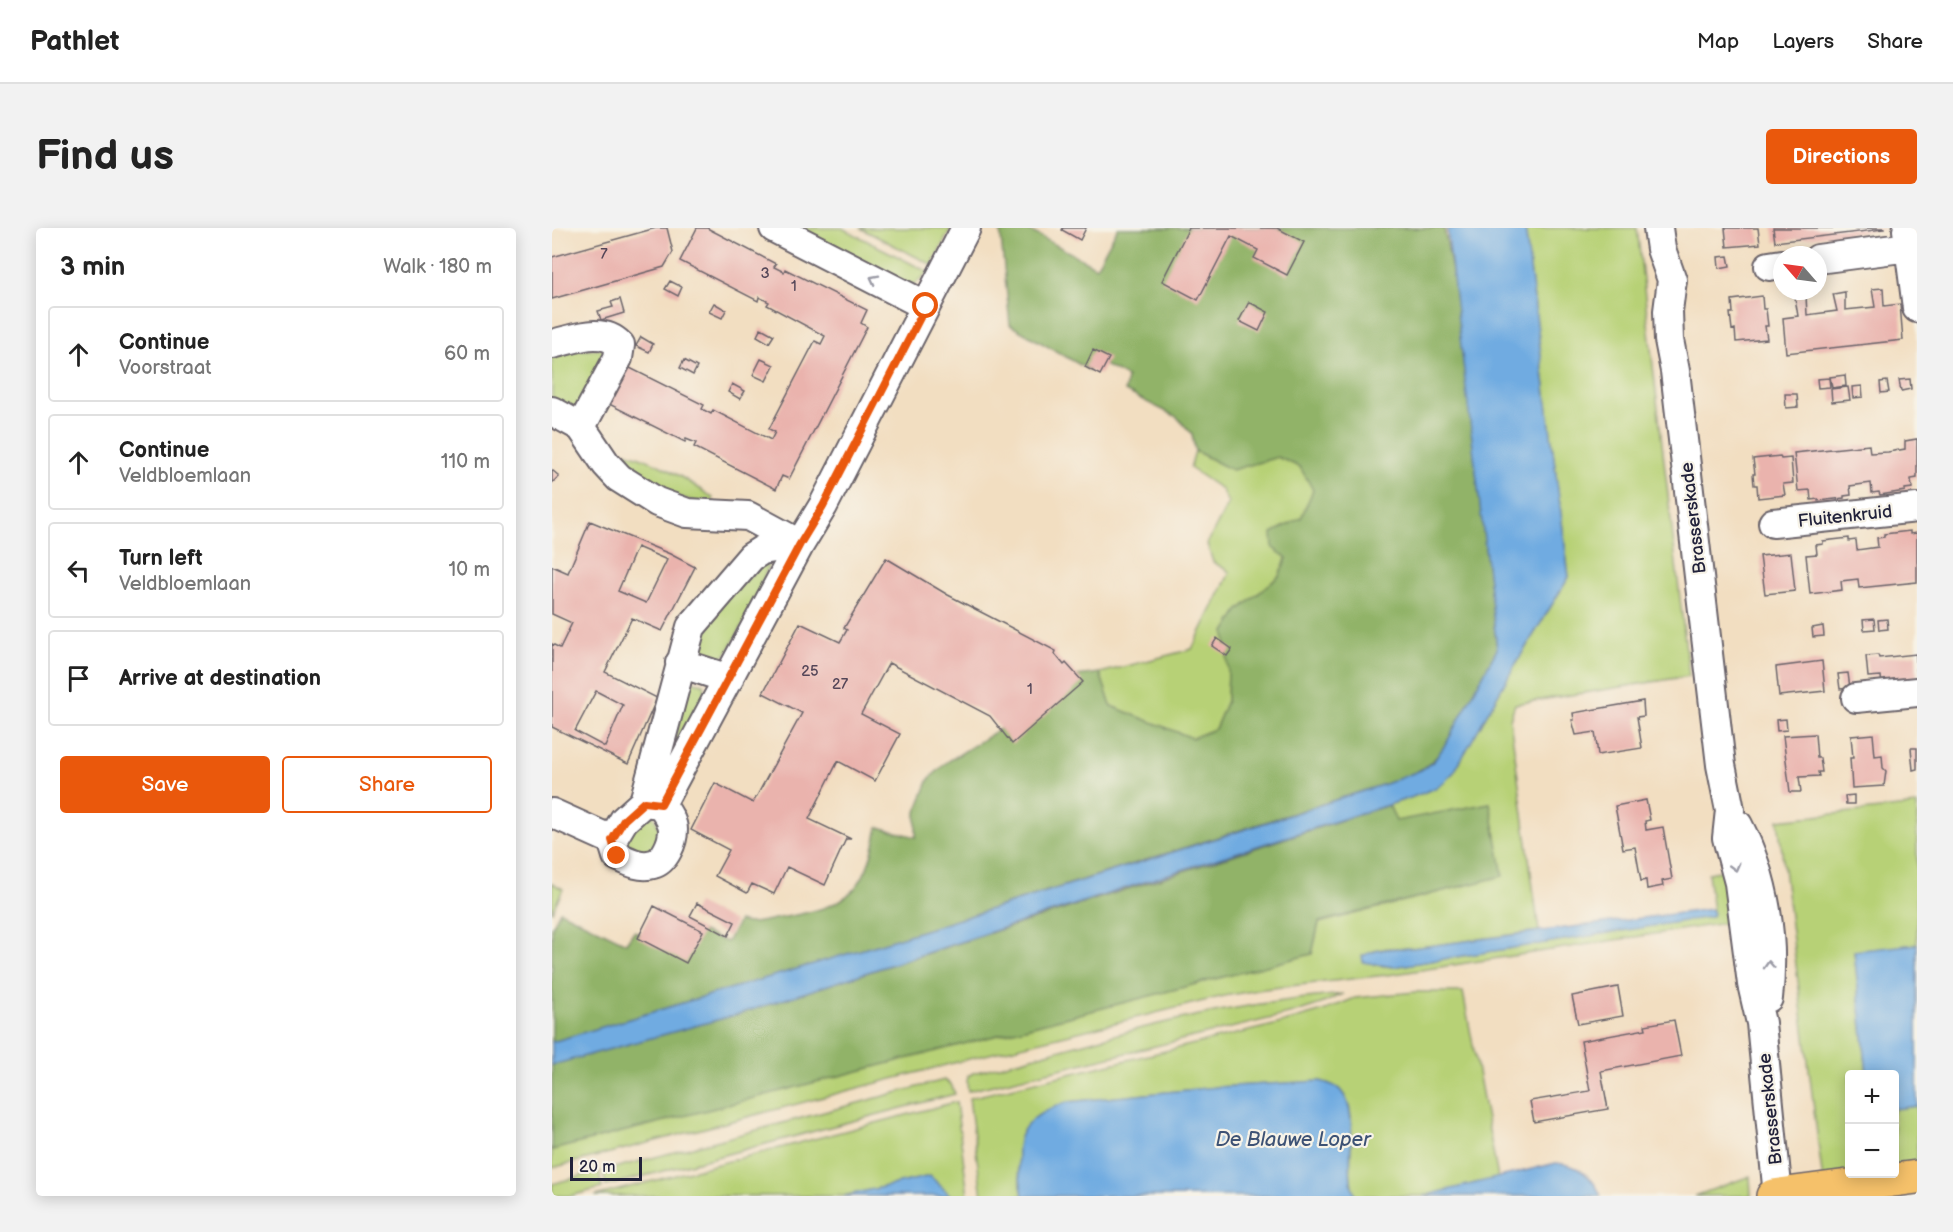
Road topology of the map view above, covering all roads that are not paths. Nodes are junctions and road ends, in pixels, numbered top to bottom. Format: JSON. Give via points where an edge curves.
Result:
{"nodes":[{"id":1,"x":774,"y":228,"type":"edge"},
{"id":2,"x":966,"y":228,"type":"edge"},
{"id":3,"x":1658,"y":228,"type":"edge"},
{"id":4,"x":1908,"y":238,"type":"edge"},
{"id":5,"x":1827,"y":257,"type":"edge"},
{"id":6,"x":926,"y":306,"type":"junction"},
{"id":7,"x":1917,"y":308,"type":"edge"},
{"id":8,"x":552,"y":344,"type":"edge"},
{"id":9,"x":552,"y":411,"type":"edge"},
{"id":10,"x":581,"y":427,"type":"junction"},
{"id":11,"x":1917,"y":508,"type":"edge"},
{"id":12,"x":1773,"y":523,"type":"dead end"},
{"id":13,"x":800,"y":544,"type":"junction"},
{"id":14,"x":680,"y":663,"type":"junction"},
{"id":15,"x":729,"y":679,"type":"junction"},
{"id":16,"x":1917,"y":692,"type":"edge"},
{"id":17,"x":1856,"y":698,"type":"dead end"},
{"id":18,"x":652,"y":803,"type":"junction"},
{"id":19,"x":552,"y":815,"type":"edge"},
{"id":20,"x":612,"y":840,"type":"junction"},
{"id":21,"x":1917,"y":1177,"type":"edge"},
{"id":22,"x":1776,"y":1195,"type":"edge"}],
"edges":[{"from":6,"to":1,"type":"street","one_way":true},
{"from":2,"to":6,"type":"street"},
{"from":3,"to":22,"type":"street","name":"Brasserskade","via":[[1672,280],[1669,340],[1721,765],[1730,810],[1727,838],[1739,883],[1761,1023]]},
{"from":4,"to":5,"type":"street"},
{"from":4,"to":7,"type":"street"},
{"from":6,"to":13,"type":"street"},
{"from":8,"to":10,"type":"street","via":[[597,334],[612,337],[620,345],[618,358]]},
{"from":9,"to":10,"type":"street"},
{"from":10,"to":13,"type":"street","via":[[619,478],[657,502],[687,513],[748,516]]},
{"from":11,"to":12,"type":"street","name":"Fluitenkruid"},
{"from":13,"to":14,"type":"street","via":[[762,550],[751,557],[691,627]]},
{"from":13,"to":15,"type":"street"},
{"from":14,"to":15,"type":"street"},
{"from":14,"to":18,"type":"street"},
{"from":15,"to":18,"type":"street"},
{"from":16,"to":17,"type":"street"},
{"from":18,"to":20,"type":"street","via":[[624,820]]},
{"from":18,"to":20,"type":"street","via":[[668,816],[673,829],[666,854],[654,864],[639,865],[617,856]]},
{"from":19,"to":20,"type":"street"},
{"from":21,"to":22,"type":"main road"}]}
